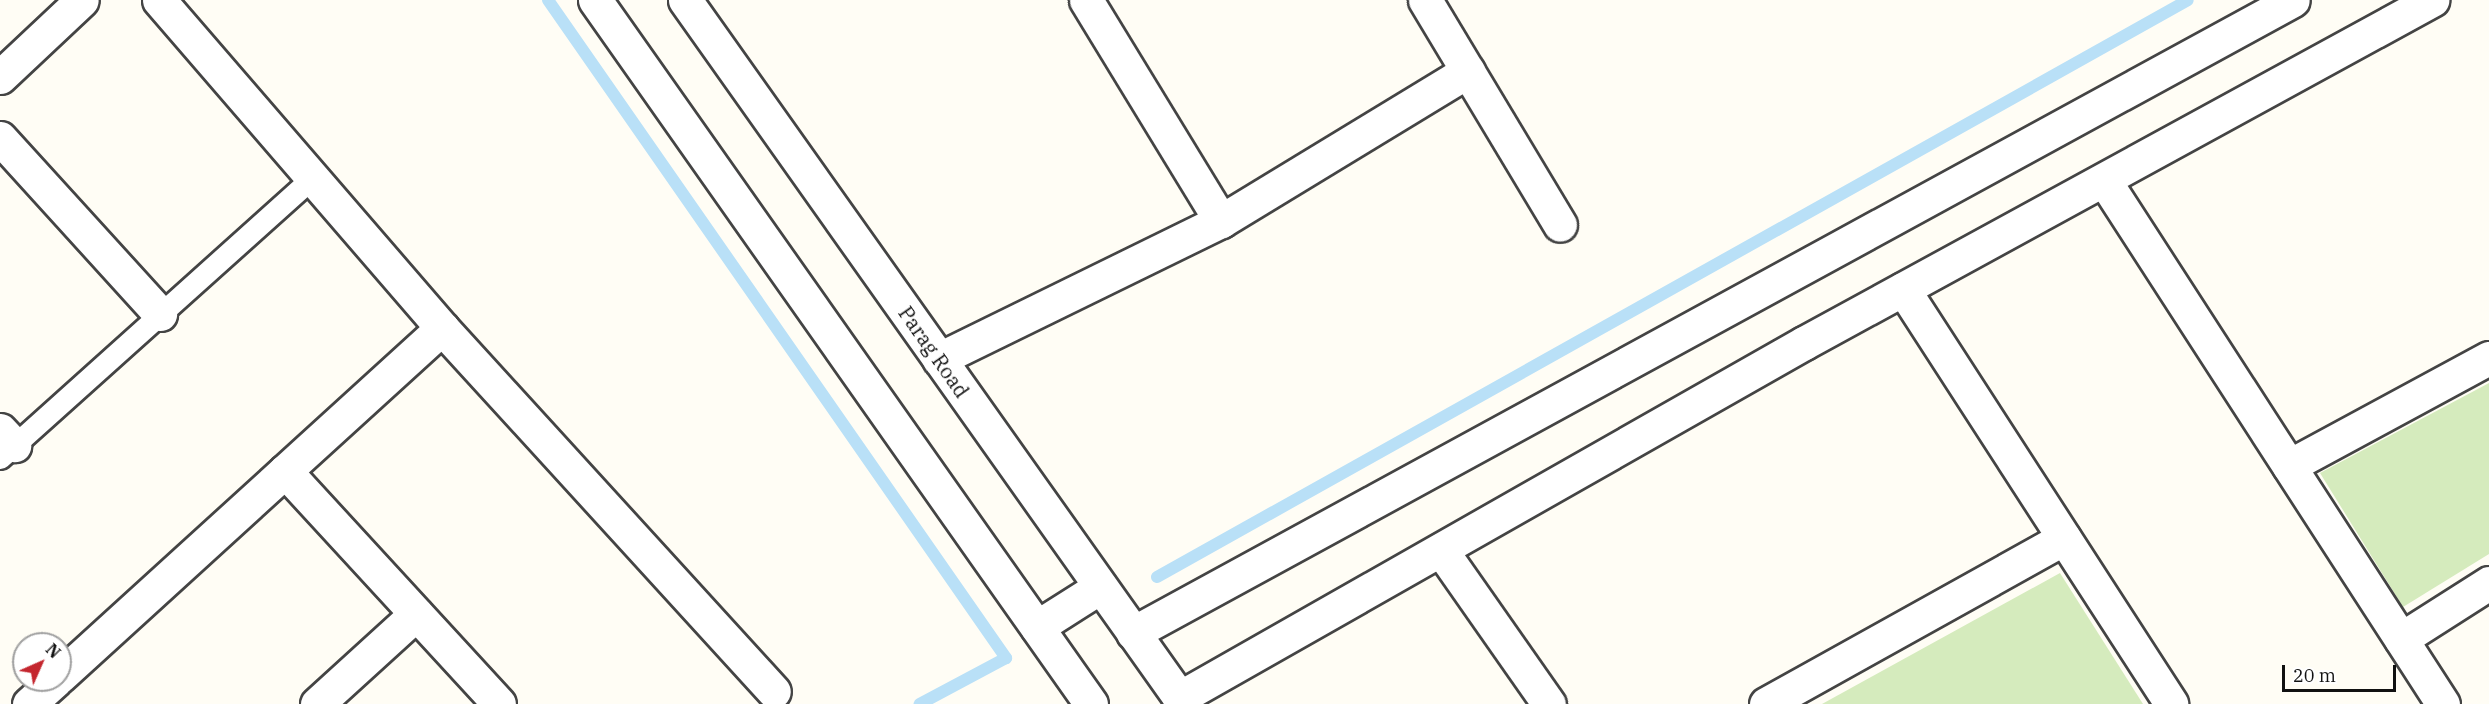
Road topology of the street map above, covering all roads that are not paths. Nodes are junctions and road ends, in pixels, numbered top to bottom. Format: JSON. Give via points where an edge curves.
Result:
{"nodes":[{"id":1,"x":82,"y":0,"type":"edge"},
{"id":2,"x":159,"y":0,"type":"edge"},
{"id":3,"x":595,"y":0,"type":"edge"},
{"id":4,"x":685,"y":0,"type":"edge"},
{"id":5,"x":1086,"y":0,"type":"edge"},
{"id":6,"x":1425,"y":0,"type":"edge"},
{"id":7,"x":2293,"y":0,"type":"edge"},
{"id":8,"x":2432,"y":0,"type":"edge"},
{"id":9,"x":3,"y":70,"type":"edge"},
{"id":10,"x":1468,"y":71,"type":"junction"},
{"id":11,"x":0,"y":138,"type":"edge"},
{"id":12,"x":312,"y":178,"type":"junction"},
{"id":13,"x":2104,"y":180,"type":"junction"},
{"id":14,"x":1221,"y":221,"type":"junction"},
{"id":15,"x":1560,"y":225,"type":"dead end"},
{"id":16,"x":1903,"y":289,"type":"junction"},
{"id":17,"x":160,"y":315,"type":"junction"},
{"id":18,"x":442,"y":328,"type":"junction"},
{"id":19,"x":2489,"y":358,"type":"edge"},
{"id":20,"x":939,"y":359,"type":"junction"},
{"id":21,"x":5,"y":445,"type":"edge"},
{"id":22,"x":2289,"y":466,"type":"junction"},
{"id":23,"x":285,"y":471,"type":"junction"},
{"id":24,"x":2064,"y":538,"type":"junction"},
{"id":25,"x":1441,"y":550,"type":"junction"},
{"id":26,"x":2489,"y":583,"type":"edge"},
{"id":27,"x":1100,"y":587,"type":"junction"},
{"id":28,"x":416,"y":614,"type":"junction"},
{"id":29,"x":1037,"y":627,"type":"junction"},
{"id":30,"x":1133,"y":633,"type":"junction"},
{"id":31,"x":2401,"y":639,"type":"junction"},
{"id":32,"x":72,"y":665,"type":"edge"},
{"id":33,"x":774,"y":691,"type":"dead end"},
{"id":34,"x":42,"y":692,"type":"edge"},
{"id":35,"x":1181,"y":701,"type":"edge"},
{"id":36,"x":29,"y":704,"type":"edge"},
{"id":37,"x":317,"y":704,"type":"edge"},
{"id":38,"x":499,"y":704,"type":"edge"},
{"id":39,"x":1091,"y":704,"type":"edge"},
{"id":40,"x":1549,"y":704,"type":"edge"},
{"id":41,"x":1766,"y":704,"type":"edge"},
{"id":42,"x":2171,"y":704,"type":"edge"},
{"id":43,"x":2443,"y":704,"type":"edge"}],
"edges":[{"from":1,"to":9,"type":"street"},
{"from":2,"to":12,"type":"street"},
{"from":3,"to":29,"type":"street"},
{"from":4,"to":20,"type":"street","name":"Parag Road"},
{"from":5,"to":14,"type":"street"},
{"from":6,"to":10,"type":"street"},
{"from":7,"to":30,"type":"street"},
{"from":8,"to":13,"type":"street"},
{"from":10,"to":14,"type":"street"},
{"from":10,"to":15,"type":"street"},
{"from":11,"to":17,"type":"street"},
{"from":12,"to":17,"type":"lane"},
{"from":12,"to":18,"type":"street"},
{"from":13,"to":16,"type":"street"},
{"from":13,"to":22,"type":"street"},
{"from":14,"to":20,"type":"street"},
{"from":16,"to":24,"type":"street"},
{"from":16,"to":25,"type":"street"},
{"from":17,"to":21,"type":"lane"},
{"from":18,"to":23,"type":"street"},
{"from":18,"to":33,"type":"street"},
{"from":19,"to":22,"type":"street"},
{"from":20,"to":27,"type":"street","name":"Parag Road"},
{"from":22,"to":31,"type":"street"},
{"from":23,"to":28,"type":"street"},
{"from":23,"to":32,"type":"street"},
{"from":24,"to":41,"type":"street"},
{"from":24,"to":42,"type":"street"},
{"from":25,"to":35,"type":"street"},
{"from":25,"to":40,"type":"street"},
{"from":26,"to":31,"type":"street"},
{"from":27,"to":29,"type":"street"},
{"from":27,"to":30,"type":"street","name":"Parag Road"},
{"from":28,"to":37,"type":"street"},
{"from":28,"to":38,"type":"street"},
{"from":29,"to":39,"type":"street"},
{"from":30,"to":35,"type":"street","name":"Parag Road"},
{"from":31,"to":43,"type":"street"},
{"from":34,"to":36,"type":"street"}]}
